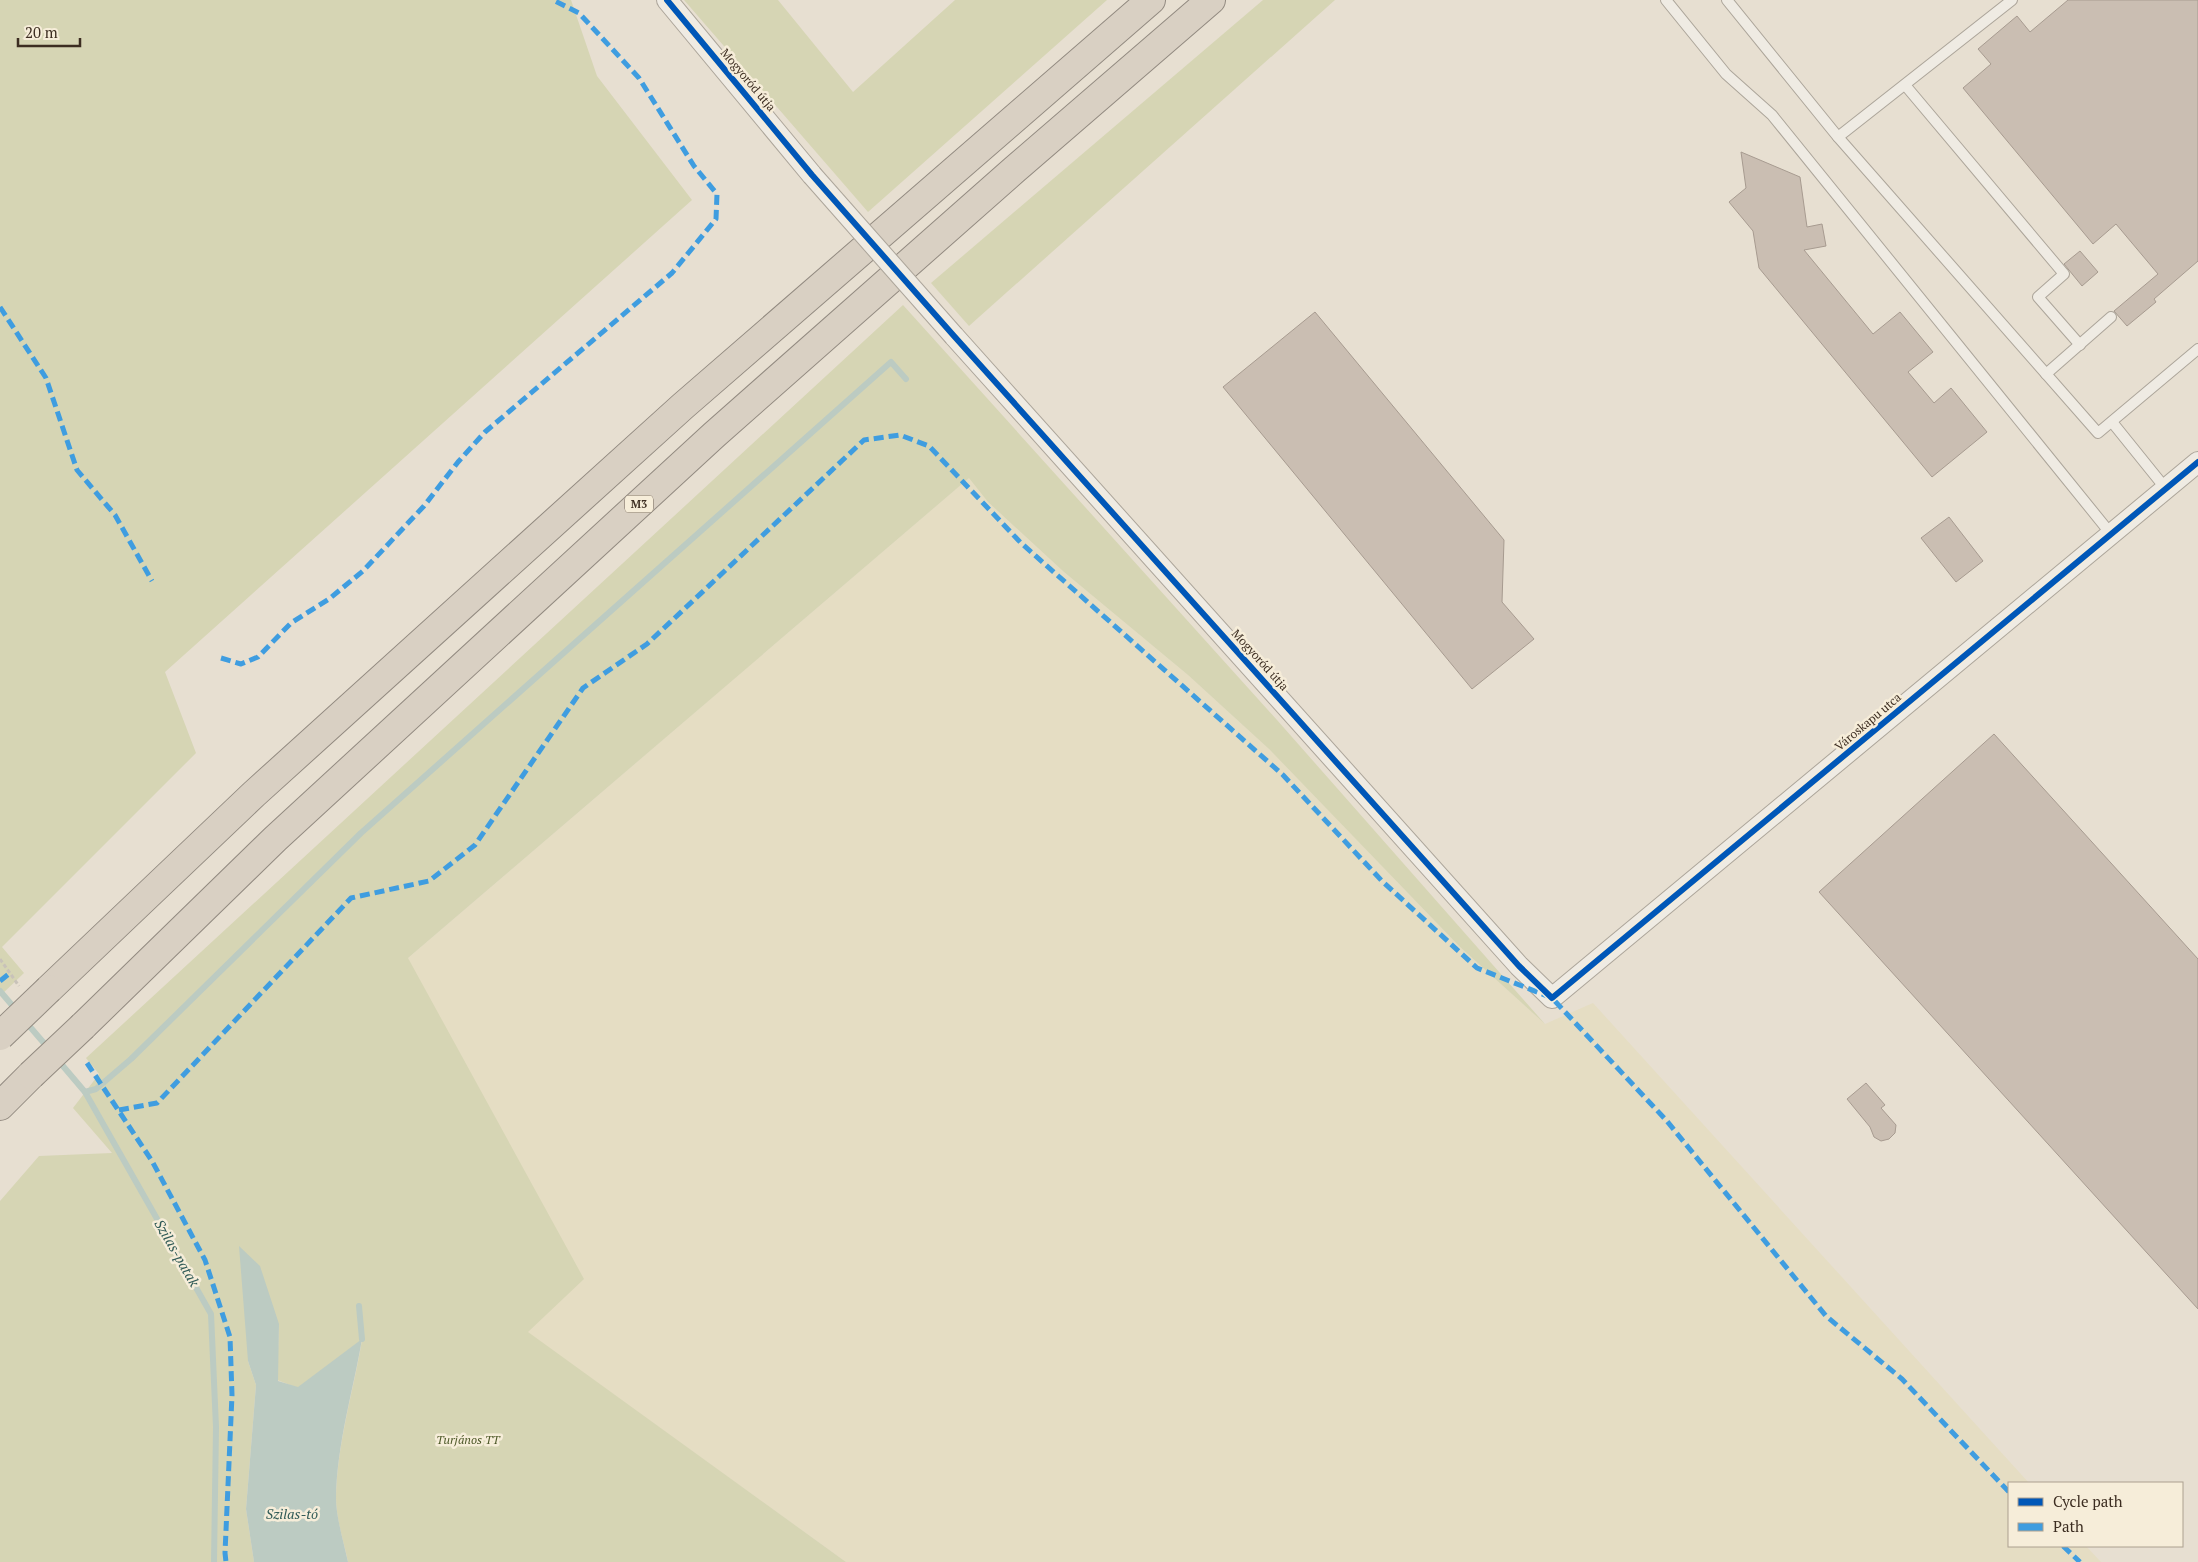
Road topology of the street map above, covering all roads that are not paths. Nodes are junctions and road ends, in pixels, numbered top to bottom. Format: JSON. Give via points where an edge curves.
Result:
{"nodes":[{"id":1,"x":667,"y":0,"type":"edge"},
{"id":2,"x":1151,"y":0,"type":"edge"},
{"id":3,"x":1211,"y":0,"type":"edge"},
{"id":4,"x":1666,"y":0,"type":"edge"},
{"id":5,"x":1727,"y":0,"type":"edge"},
{"id":6,"x":2012,"y":0,"type":"edge"},
{"id":7,"x":1905,"y":85,"type":"junction"},
{"id":8,"x":1838,"y":137,"type":"junction"},
{"id":9,"x":2111,"y":317,"type":"dead end"},
{"id":10,"x":2080,"y":344,"type":"junction"},
{"id":11,"x":2198,"y":349,"type":"edge"},
{"id":12,"x":2046,"y":374,"type":"junction"},
{"id":13,"x":2112,"y":422,"type":"junction"},
{"id":14,"x":2198,"y":462,"type":"edge"},
{"id":15,"x":2166,"y":489,"type":"junction"},
{"id":16,"x":2111,"y":534,"type":"junction"},
{"id":17,"x":1552,"y":998,"type":"joint"},
{"id":18,"x":0,"y":1036,"type":"edge"},
{"id":19,"x":0,"y":1106,"type":"edge"}],
"edges":[{"from":1,"to":17,"type":"street","name":"Mogyoród útja","bridge":true,"via":[[812,175],[954,336],[1513,959]]},
{"from":2,"to":18,"type":"highway","bridge":true,"via":[[683,406],[254,794]]},
{"from":3,"to":19,"type":"highway","number":"M3","bridge":true,"via":[[714,435],[275,839]]},
{"from":4,"to":16,"type":"lane","via":[[1726,74],[1772,115]]},
{"from":5,"to":8,"type":"lane"},
{"from":6,"to":7,"type":"lane"},
{"from":7,"to":8,"type":"lane"},
{"from":7,"to":10,"type":"lane","via":[[2064,274],[2038,297]]},
{"from":8,"to":12,"type":"lane"},
{"from":9,"to":10,"type":"lane"},
{"from":10,"to":12,"type":"lane"},
{"from":11,"to":13,"type":"lane"},
{"from":12,"to":13,"type":"lane","via":[[2098,433]]},
{"from":13,"to":15,"type":"lane"},
{"from":14,"to":15,"type":"street","name":"Városkapu utca"},
{"from":15,"to":16,"type":"street","name":"Városkapu utca"},
{"from":16,"to":17,"type":"street","name":"Városkapu utca"}]}
